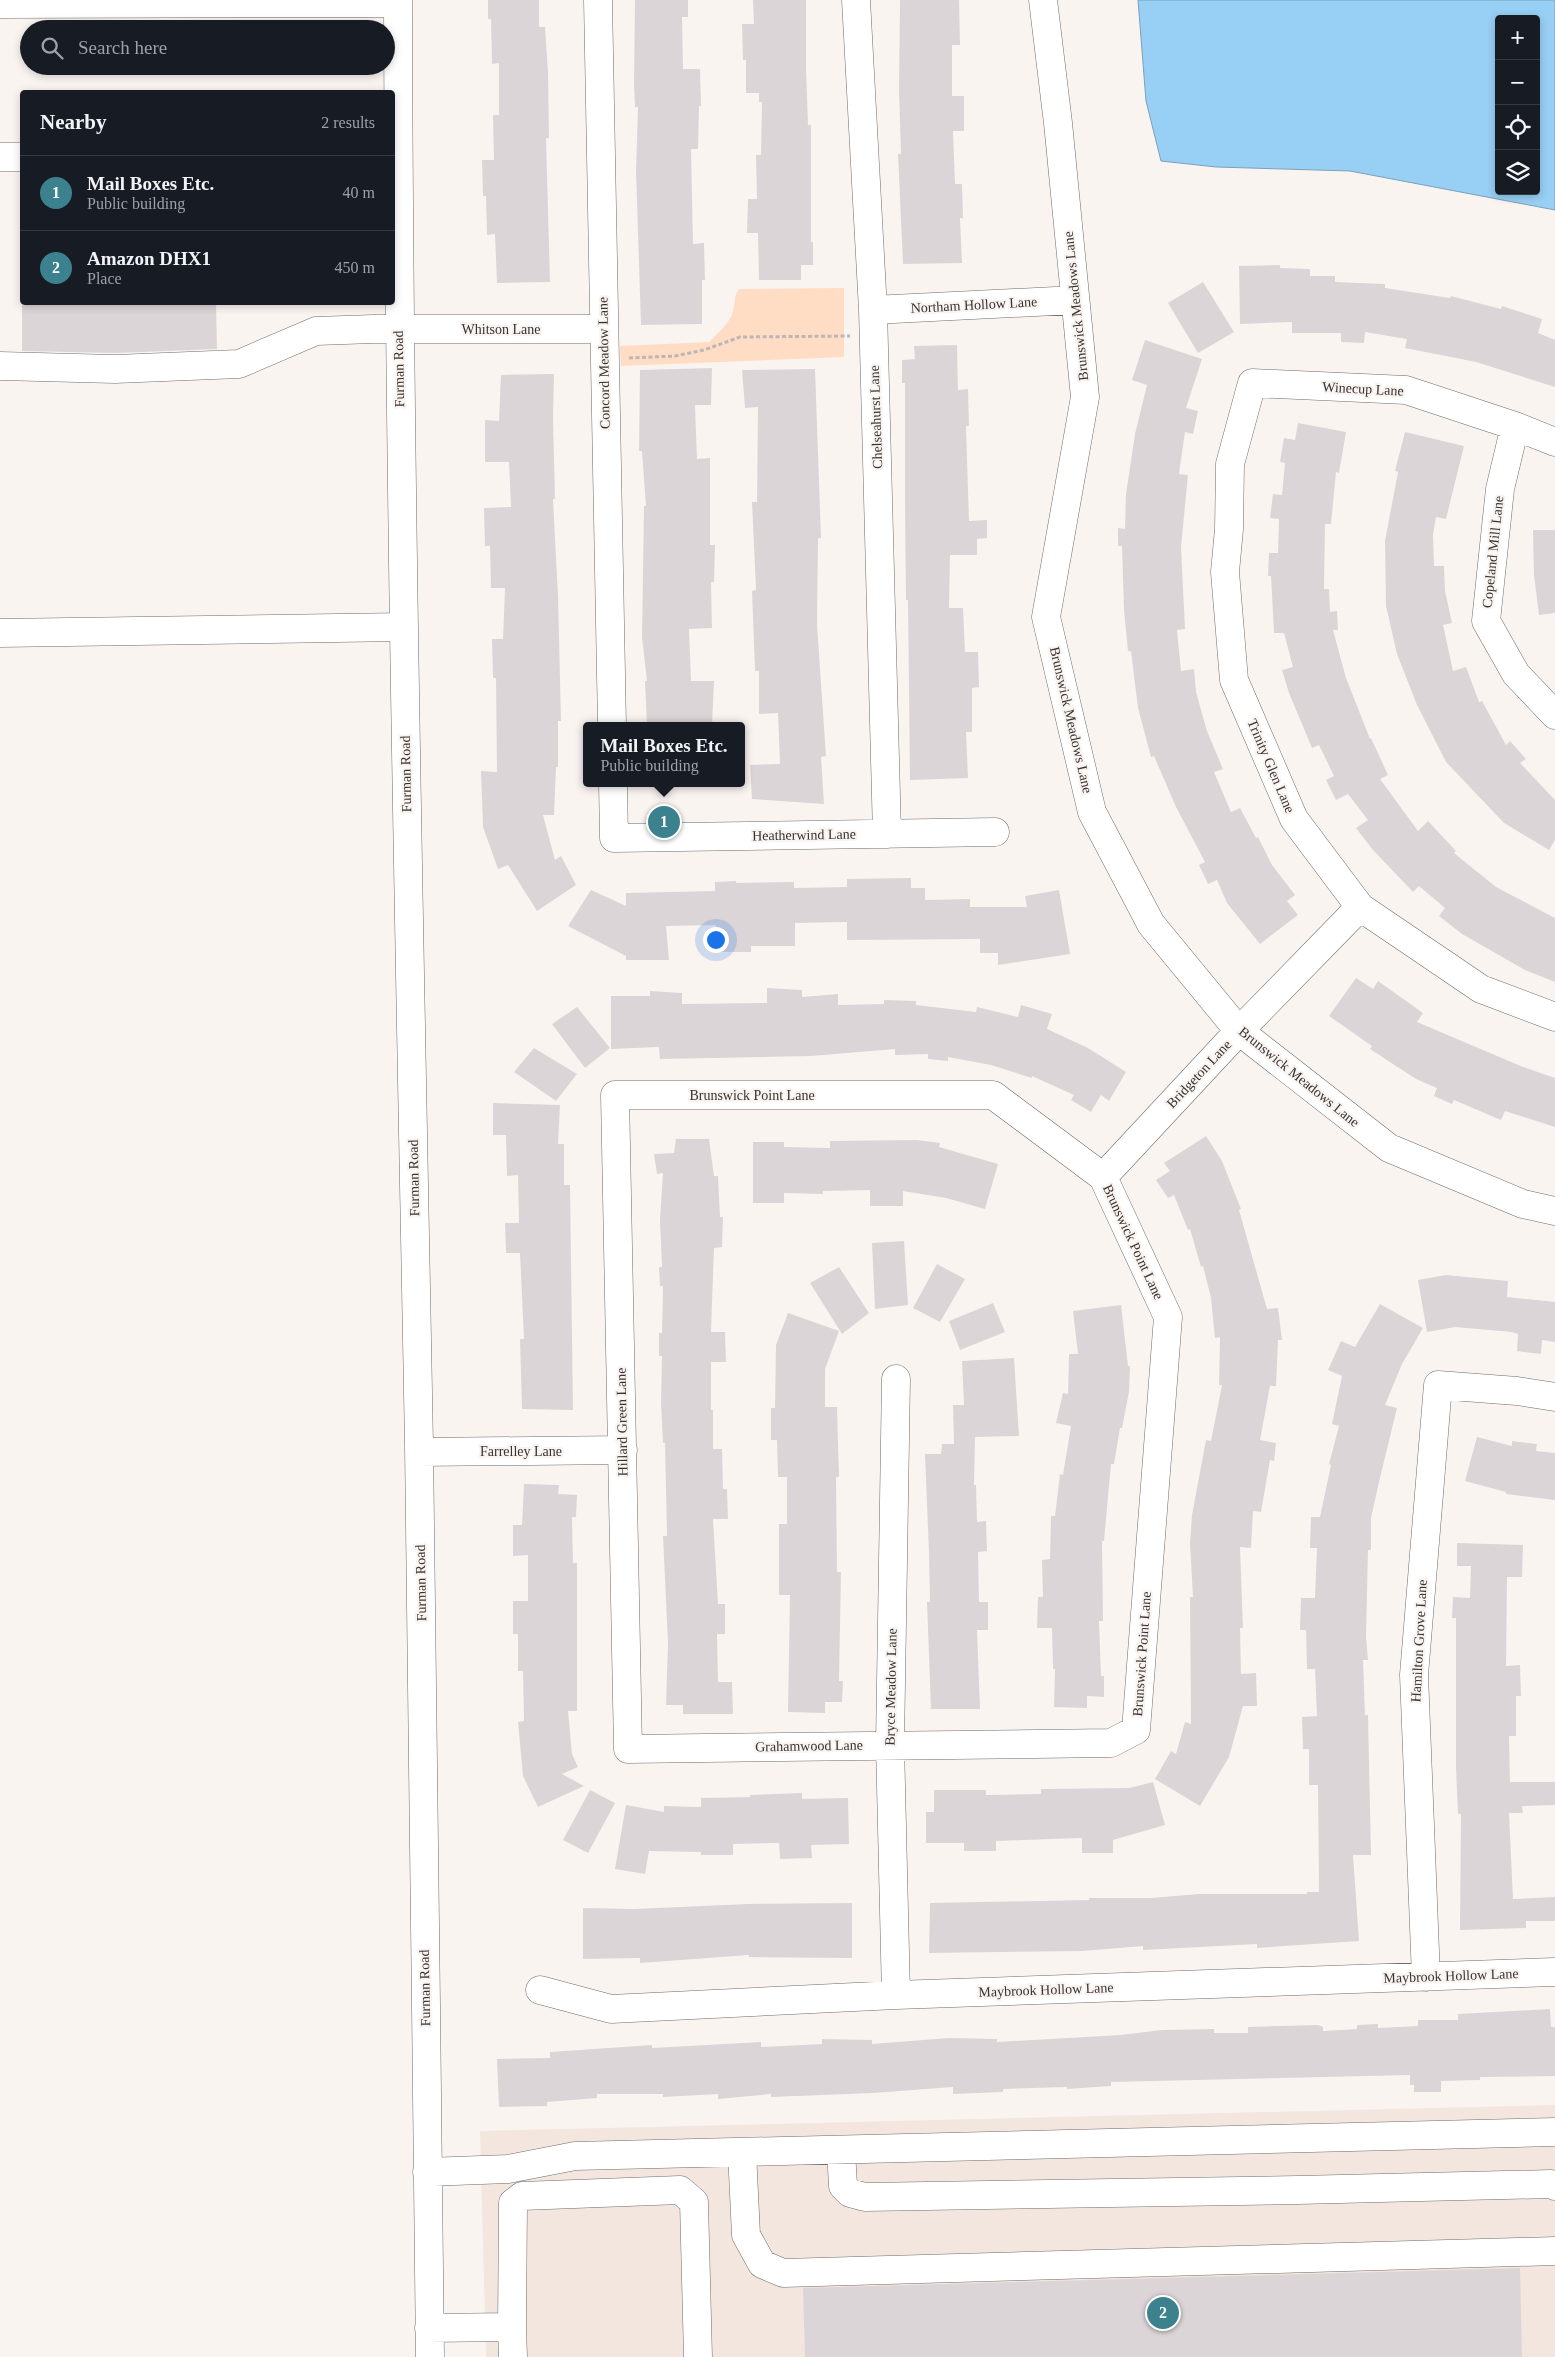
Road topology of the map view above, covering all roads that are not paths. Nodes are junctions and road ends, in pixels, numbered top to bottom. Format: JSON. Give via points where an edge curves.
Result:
{"nodes":[{"id":1,"x":598,"y":0,"type":"edge"},
{"id":2,"x":856,"y":0,"type":"edge"},
{"id":3,"x":1043,"y":0,"type":"edge"},
{"id":4,"x":398,"y":1,"type":"edge"},
{"id":5,"x":324,"y":2,"type":"edge"},
{"id":6,"x":0,"y":4,"type":"edge"},
{"id":7,"x":395,"y":151,"type":"edge"},
{"id":8,"x":0,"y":157,"type":"edge"},
{"id":9,"x":20,"y":157,"type":"edge"},
{"id":10,"x":1076,"y":300,"type":"junction"},
{"id":11,"x":873,"y":323,"type":"junction"},
{"id":12,"x":399,"y":329,"type":"junction"},
{"id":13,"x":603,"y":329,"type":"junction"},
{"id":14,"x":0,"y":366,"type":"edge"},
{"id":15,"x":1252,"y":383,"type":"joint"},
{"id":16,"x":1515,"y":426,"type":"junction"},
{"id":17,"x":1555,"y":442,"type":"edge"},
{"id":18,"x":403,"y":627,"type":"junction"},
{"id":19,"x":0,"y":633,"type":"edge"},
{"id":20,"x":1555,"y":715,"type":"edge"},
{"id":21,"x":612,"y":722,"type":"edge"},
{"id":22,"x":613,"y":787,"type":"edge"},
{"id":23,"x":995,"y":832,"type":"dead end"},
{"id":24,"x":887,"y":834,"type":"junction"},
{"id":25,"x":1360,"y":907,"type":"junction"},
{"id":26,"x":1555,"y":1018,"type":"edge"},
{"id":27,"x":1239,"y":1031,"type":"junction"},
{"id":28,"x":615,"y":1095,"type":"joint"},
{"id":29,"x":1103,"y":1177,"type":"junction"},
{"id":30,"x":1555,"y":1211,"type":"edge"},
{"id":31,"x":896,"y":1379,"type":"dead end"},
{"id":32,"x":1555,"y":1398,"type":"edge"},
{"id":33,"x":623,"y":1450,"type":"junction"},
{"id":34,"x":419,"y":1452,"type":"junction"},
{"id":35,"x":1136,"y":1730,"type":"joint"},
{"id":36,"x":890,"y":1744,"type":"junction"},
{"id":37,"x":628,"y":1749,"type":"joint"},
{"id":38,"x":1555,"y":1972,"type":"edge"},
{"id":39,"x":1426,"y":1977,"type":"junction"},
{"id":40,"x":540,"y":1990,"type":"dead end"},
{"id":41,"x":896,"y":1995,"type":"junction"},
{"id":42,"x":1555,"y":2132,"type":"edge"},
{"id":43,"x":841,"y":2150,"type":"junction"},
{"id":44,"x":742,"y":2152,"type":"junction"},
{"id":45,"x":427,"y":2172,"type":"junction"},
{"id":46,"x":1555,"y":2186,"type":"edge"},
{"id":47,"x":1555,"y":2251,"type":"edge"},
{"id":48,"x":512,"y":2327,"type":"junction"},
{"id":49,"x":429,"y":2328,"type":"junction"},
{"id":50,"x":430,"y":2357,"type":"edge"},
{"id":51,"x":513,"y":2357,"type":"edge"},
{"id":52,"x":698,"y":2357,"type":"edge"}],
"edges":[{"from":1,"to":13,"type":"street","name":"Concord Meadow Lane"},
{"from":2,"to":11,"type":"street","name":"Chelseahurst Lane"},
{"from":3,"to":10,"type":"street","name":"Brunswick Meadows Lane"},
{"from":4,"to":5,"type":"street"},
{"from":4,"to":7,"type":"street","name":"Furman Road"},
{"from":5,"to":6,"type":"street"},
{"from":7,"to":12,"type":"street","name":"Furman Road"},
{"from":8,"to":9,"type":"street"},
{"from":10,"to":11,"type":"street","name":"Northam Hollow Lane"},
{"from":10,"to":27,"type":"street","name":"Brunswick Meadows Lane","via":[[1085,396],[1046,617],[1092,812],[1150,924]]},
{"from":11,"to":24,"type":"street","name":"Chelseahurst Lane"},
{"from":12,"to":13,"type":"street","name":"Whitson Lane"},
{"from":12,"to":14,"type":"street","name":"Whitson Lane","via":[[316,332],[239,364],[115,369]]},
{"from":12,"to":18,"type":"street","name":"Furman Road"},
{"from":13,"to":21,"type":"street","name":"Concord Meadow Lane"},
{"from":15,"to":16,"type":"street","name":"Winecup Lane","via":[[1406,390]]},
{"from":15,"to":25,"type":"street","name":"Trinity Glen Lane","via":[[1230,464],[1225,572],[1234,680],[1294,819]]},
{"from":16,"to":17,"type":"street","name":"Winecup Lane"},
{"from":16,"to":20,"type":"street","name":"Copeland Mill Lane","via":[[1500,489],[1486,621],[1516,674]]},
{"from":18,"to":19,"type":"street"},
{"from":18,"to":34,"type":"street","name":"Furman Road"},
{"from":22,"to":24,"type":"street","name":"Heatherwind Lane","via":[[614,838]]},
{"from":23,"to":24,"type":"street","name":"Heatherwind Lane"},
{"from":25,"to":26,"type":"street","name":"Trinity Glen Lane","via":[[1481,989]]},
{"from":25,"to":27,"type":"street","name":"Bridgeton Lane"},
{"from":27,"to":29,"type":"street","name":"Bridgeton Lane"},
{"from":27,"to":30,"type":"street","name":"Brunswick Meadows Lane","via":[[1389,1148],[1523,1204]]},
{"from":28,"to":29,"type":"street","name":"Brunswick Point Lane","via":[[993,1095]]},
{"from":28,"to":33,"type":"street","name":"Hillard Green Lane"},
{"from":29,"to":35,"type":"street","name":"Brunswick Point Lane","via":[[1168,1317]]},
{"from":31,"to":36,"type":"street","name":"Bryce Meadow Lane"},
{"from":32,"to":39,"type":"street","name":"Hamilton Grove Lane","via":[[1517,1391],[1438,1385],[1414,1675]]},
{"from":33,"to":34,"type":"street","name":"Farrelley Lane"},
{"from":33,"to":37,"type":"street","name":"Hillard Green Lane"},
{"from":34,"to":45,"type":"street","name":"Furman Road"},
{"from":35,"to":36,"type":"street","name":"Grahamwood Lane","via":[[1111,1743]]},
{"from":36,"to":37,"type":"street","name":"Grahamwood Lane"},
{"from":36,"to":41,"type":"street","name":"Bryce Meadow Lane"},
{"from":38,"to":39,"type":"street","name":"Maybrook Hollow Lane"},
{"from":39,"to":41,"type":"street","name":"Maybrook Hollow Lane"},
{"from":40,"to":41,"type":"street","name":"Maybrook Hollow Lane","via":[[611,2008]]},
{"from":42,"to":43,"type":"street"},
{"from":43,"to":44,"type":"street"},
{"from":43,"to":46,"type":"street","via":[[844,2186],[850,2193],[865,2197]]},
{"from":44,"to":45,"type":"street","via":[[575,2156],[508,2169]]},
{"from":44,"to":47,"type":"street","via":[[746,2235],[762,2264],[783,2273]]},
{"from":45,"to":49,"type":"street","name":"Furman Road"},
{"from":48,"to":49,"type":"street"},
{"from":48,"to":51,"type":"street"},
{"from":48,"to":52,"type":"street","via":[[513,2203],[522,2196],[680,2190],[694,2202]]},
{"from":49,"to":50,"type":"street","name":"Furman Road"}]}
